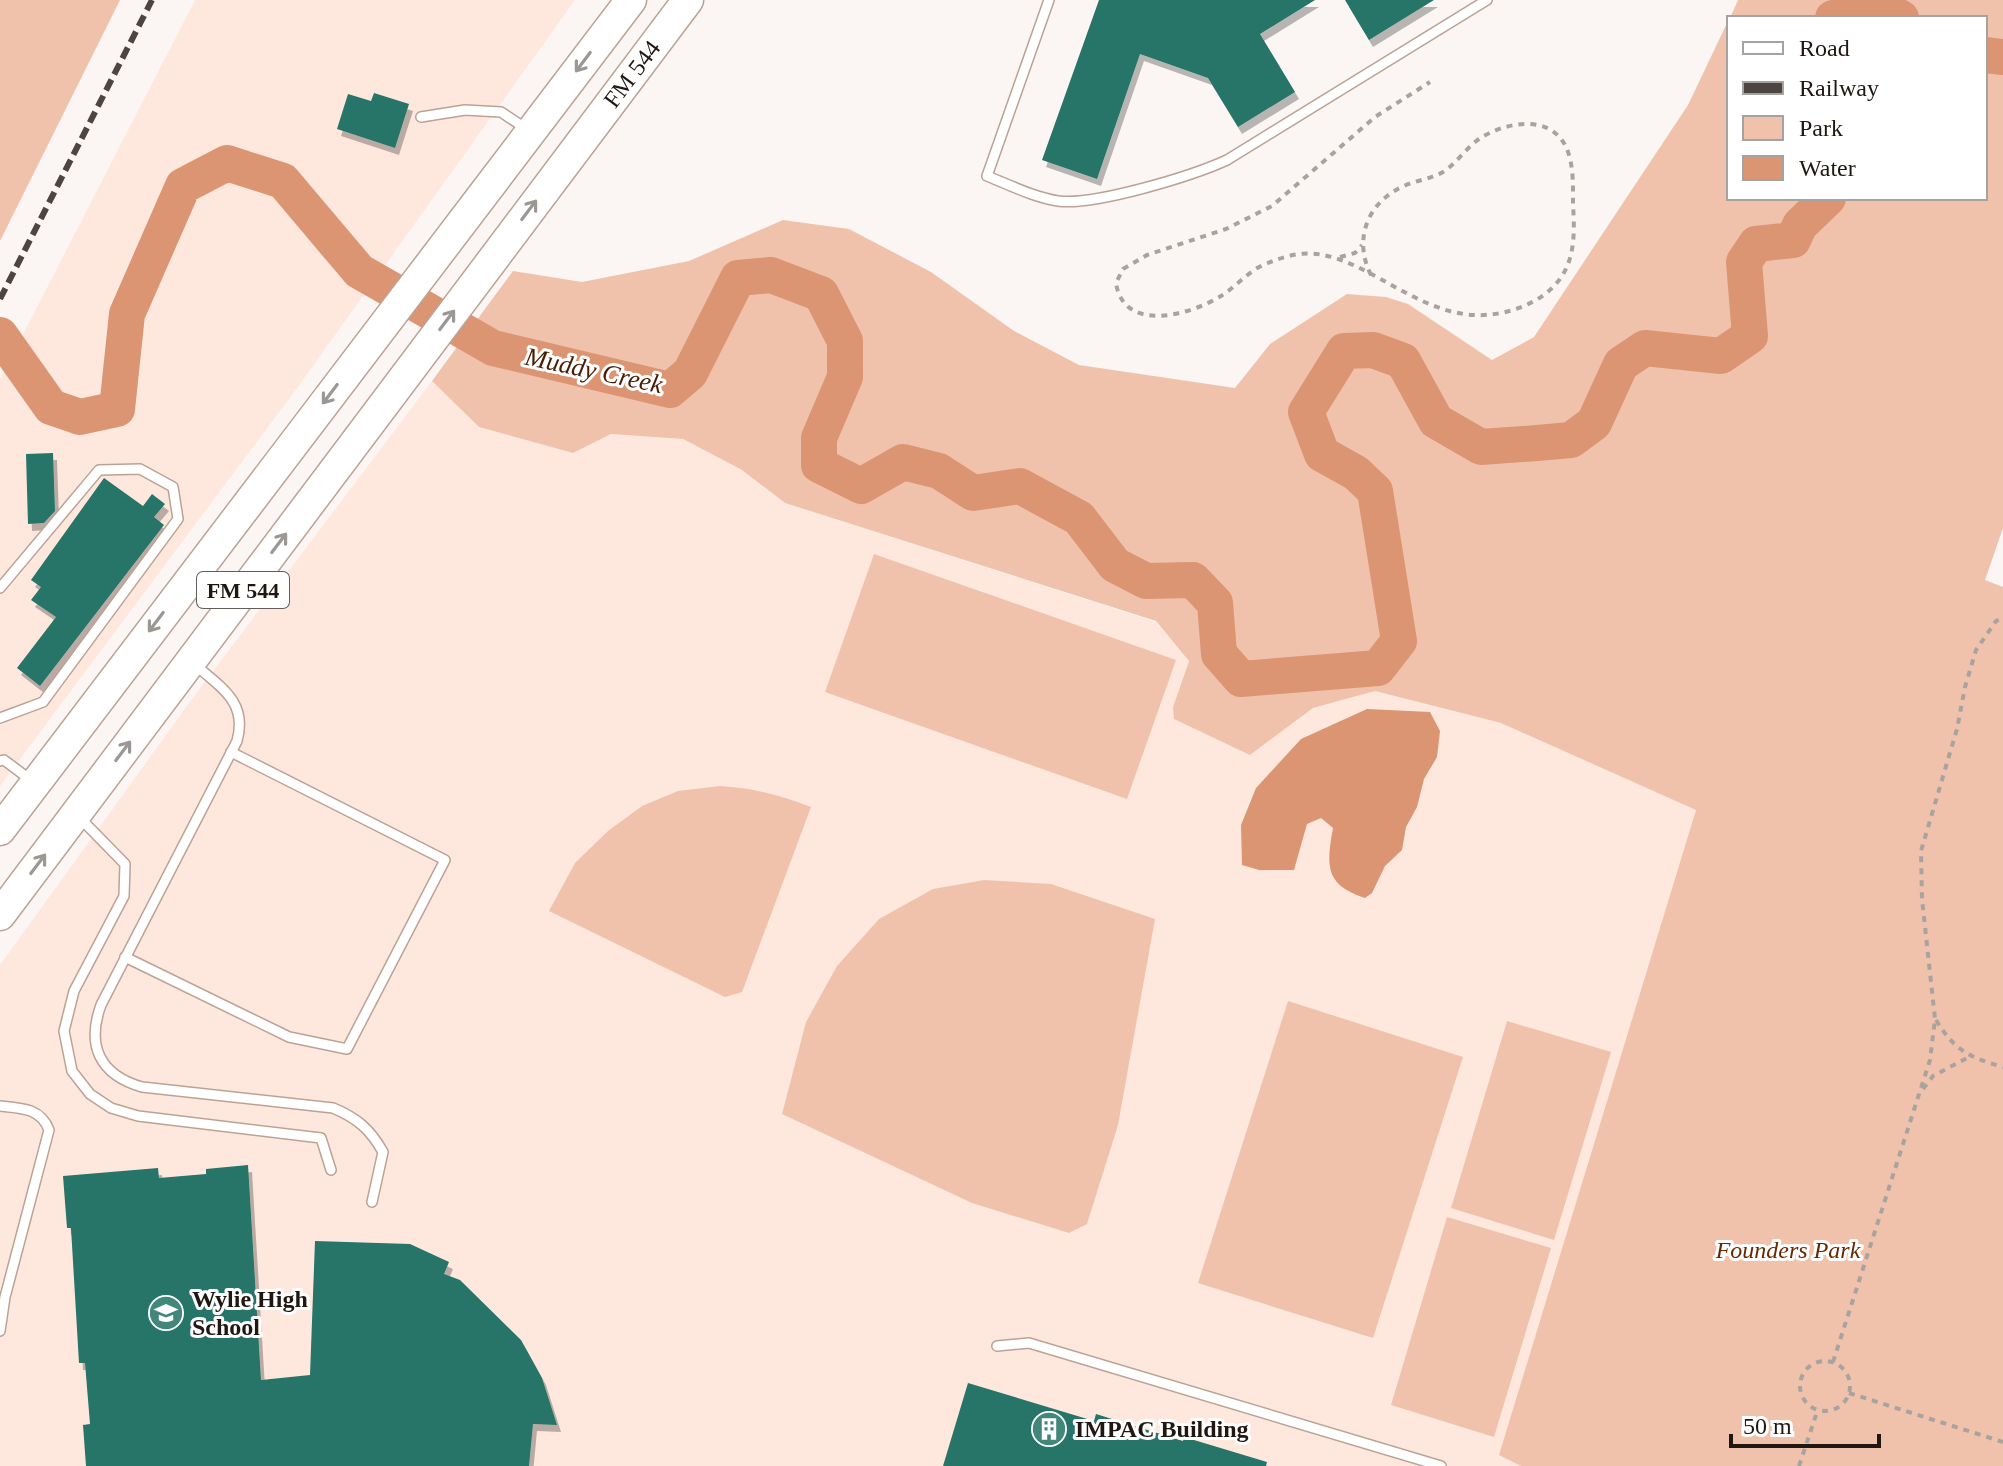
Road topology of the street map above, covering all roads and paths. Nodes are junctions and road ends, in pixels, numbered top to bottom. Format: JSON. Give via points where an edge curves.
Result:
{"nodes":[{"id":1,"x":631,"y":0,"type":"edge"},
{"id":2,"x":688,"y":0,"type":"edge"},
{"id":3,"x":1049,"y":0,"type":"edge"},
{"id":4,"x":1487,"y":0,"type":"edge"},
{"id":5,"x":1430,"y":82,"type":"dead end"},
{"id":6,"x":421,"y":117,"type":"dead end"},
{"id":7,"x":531,"y":132,"type":"junction"},
{"id":8,"x":1363,"y":243,"type":"junction"},
{"id":9,"x":1339,"y":258,"type":"junction"},
{"id":10,"x":1371,"y":275,"type":"junction"},
{"id":11,"x":0,"y":588,"type":"edge"},
{"id":12,"x":2003,"y":618,"type":"edge"},
{"id":13,"x":190,"y":661,"type":"junction"},
{"id":14,"x":0,"y":718,"type":"edge"},
{"id":15,"x":231,"y":752,"type":"junction"},
{"id":16,"x":1,"y":758,"type":"edge"},
{"id":17,"x":34,"y":783,"type":"junction"},
{"id":18,"x":76,"y":814,"type":"junction"},
{"id":19,"x":0,"y":830,"type":"edge"},
{"id":20,"x":0,"y":915,"type":"edge"},
{"id":21,"x":125,"y":957,"type":"junction"},
{"id":22,"x":1935,"y":1019,"type":"junction"},
{"id":23,"x":1969,"y":1057,"type":"junction"},
{"id":24,"x":2003,"y":1067,"type":"edge"},
{"id":25,"x":1920,"y":1092,"type":"junction"},
{"id":26,"x":0,"y":1106,"type":"edge"},
{"id":27,"x":331,"y":1170,"type":"dead end"},
{"id":28,"x":372,"y":1202,"type":"dead end"},
{"id":29,"x":0,"y":1331,"type":"edge"},
{"id":30,"x":997,"y":1346,"type":"dead end"},
{"id":31,"x":1833,"y":1362,"type":"junction"},
{"id":32,"x":1849,"y":1393,"type":"junction"},
{"id":33,"x":1818,"y":1409,"type":"junction"},
{"id":34,"x":2003,"y":1442,"type":"edge"},
{"id":35,"x":1441,"y":1466,"type":"edge"},
{"id":36,"x":1799,"y":1466,"type":"edge"}],
"edges":[{"from":1,"to":7,"type":"main road","name":"FM 544","number":"FM 544","one_way":true},
{"from":13,"to":2,"type":"main road","name":"FM 544","number":"FM 544","one_way":true},
{"from":3,"to":4,"type":"lane","via":[[987,176],[1044,198],[1079,202],[1201,172],[1227,160]]},
{"from":5,"to":9,"type":"path","via":[[1375,117],[1272,206],[1226,229],[1147,255],[1123,269],[1116,283],[1130,310],[1160,316],[1209,303],[1275,260],[1301,254]]},
{"from":6,"to":7,"type":"lane","via":[[465,110],[501,112]]},
{"from":7,"to":17,"type":"main road","name":"FM 544","number":"FM 544","one_way":true},
{"from":8,"to":9,"type":"path","via":[[1355,253]]},
{"from":8,"to":10,"type":"path"},
{"from":8,"to":10,"type":"path","via":[[1368,218],[1385,198],[1444,171],[1488,134],[1530,124],[1551,131],[1565,145],[1573,181],[1570,261],[1555,284],[1532,303],[1471,315],[1419,301]]},
{"from":9,"to":10,"type":"path"},
{"from":11,"to":14,"type":"lane","via":[[99,470],[140,469],[173,487],[178,519],[43,702]]},
{"from":12,"to":22,"type":"path","via":[[1976,650],[1921,851]]},
{"from":13,"to":15,"type":"lane","via":[[224,689],[239,713],[241,727]]},
{"from":18,"to":13,"type":"main road","name":"FM 544","number":"FM 544","one_way":true},
{"from":15,"to":21,"type":"lane"},
{"from":15,"to":21,"type":"lane","via":[[445,860],[347,1049],[289,1037]]},
{"from":16,"to":17,"type":"lane"},
{"from":17,"to":18,"type":"main road"},
{"from":17,"to":19,"type":"main road","name":"FM 544","number":"FM 544"},
{"from":20,"to":18,"type":"main road","name":"FM 544","number":"FM 544","one_way":true},
{"from":18,"to":27,"type":"lane","via":[[125,864],[124,896],[74,991],[67,1018],[64,1031],[72,1071],[90,1094],[138,1116],[321,1138]]},
{"from":21,"to":28,"type":"lane","via":[[95,1022],[94,1040],[110,1072],[142,1087],[333,1108],[354,1117],[383,1152]]},
{"from":22,"to":23,"type":"path","via":[[1948,1040]]},
{"from":22,"to":25,"type":"path"},
{"from":23,"to":24,"type":"path"},
{"from":23,"to":25,"type":"path","via":[[1933,1076]]},
{"from":25,"to":31,"type":"path"},
{"from":26,"to":29,"type":"lane","via":[[34,1111],[49,1130]]},
{"from":30,"to":35,"type":"lane","via":[[1029,1343]]},
{"from":31,"to":32,"type":"path","via":[[1846,1372]]},
{"from":31,"to":33,"type":"path","via":[[1816,1362],[1803,1373],[1803,1397]]},
{"from":32,"to":33,"type":"path","via":[[1837,1408]]},
{"from":32,"to":34,"type":"path"},
{"from":33,"to":36,"type":"path"}]}
